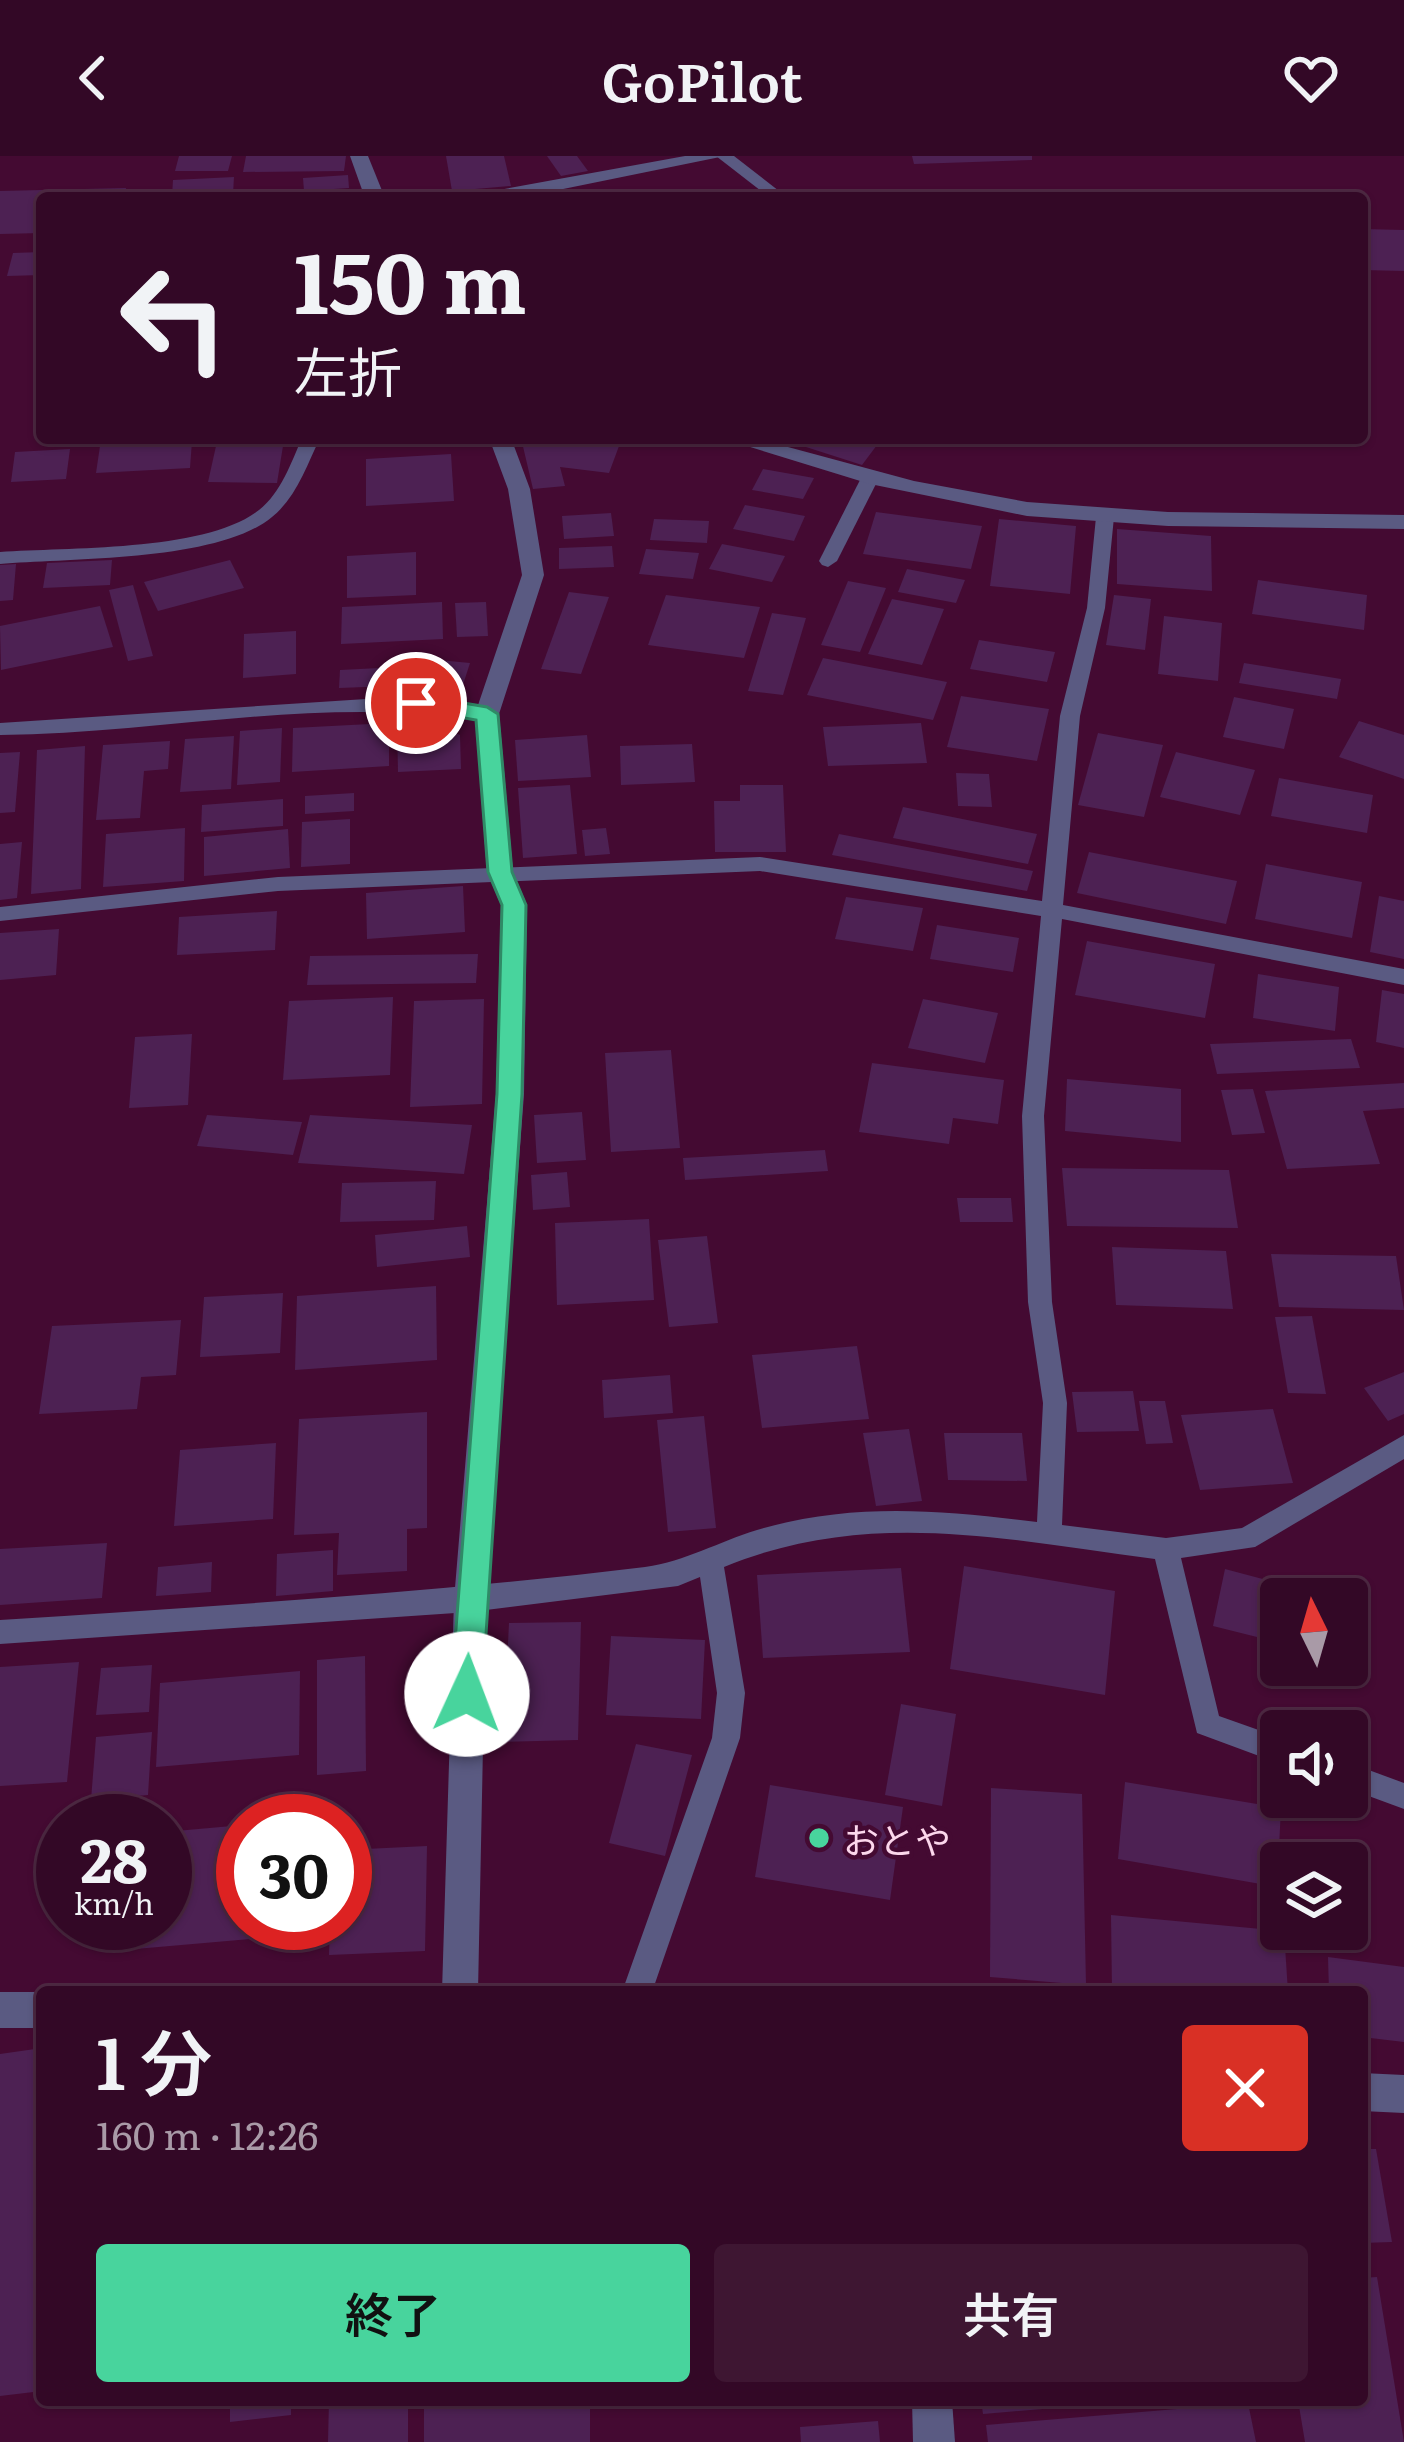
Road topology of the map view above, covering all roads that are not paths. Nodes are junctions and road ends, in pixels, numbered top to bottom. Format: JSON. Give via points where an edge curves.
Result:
{"nodes":[{"id":1,"x":359,"y":156,"type":"edge"},
{"id":2,"x":720,"y":156,"type":"edge"},
{"id":3,"x":373,"y":192,"type":"edge"},
{"id":4,"x":521,"y":192,"type":"edge"},
{"id":5,"x":771,"y":192,"type":"edge"},
{"id":6,"x":307,"y":444,"type":"edge"},
{"id":7,"x":502,"y":444,"type":"edge"},
{"id":8,"x":765,"y":444,"type":"edge"},
{"id":9,"x":869,"y":480,"type":"junction"},
{"id":10,"x":1106,"y":517,"type":"junction"},
{"id":11,"x":1404,"y":522,"type":"edge"},
{"id":12,"x":0,"y":558,"type":"edge"},
{"id":13,"x":828,"y":561,"type":"dead end"},
{"id":14,"x":487,"y":714,"type":"junction"},
{"id":15,"x":0,"y":729,"type":"edge"},
{"id":16,"x":500,"y":872,"type":"junction"},
{"id":17,"x":1051,"y":910,"type":"junction"},
{"id":18,"x":0,"y":914,"type":"edge"},
{"id":19,"x":1404,"y":977,"type":"edge"},
{"id":20,"x":1404,"y":1446,"type":"edge"},
{"id":21,"x":1048,"y":1535,"type":"junction"},
{"id":22,"x":1166,"y":1549,"type":"junction"},
{"id":23,"x":710,"y":1560,"type":"junction"},
{"id":24,"x":470,"y":1600,"type":"junction"},
{"id":25,"x":0,"y":1632,"type":"edge"},
{"id":26,"x":1260,"y":1743,"type":"edge"},
{"id":27,"x":1368,"y":1783,"type":"edge"},
{"id":28,"x":1404,"y":1796,"type":"edge"},
{"id":29,"x":460,"y":1986,"type":"edge"},
{"id":30,"x":639,"y":1986,"type":"edge"},
{"id":31,"x":0,"y":2010,"type":"edge"},
{"id":32,"x":36,"y":2010,"type":"edge"},
{"id":33,"x":1368,"y":2092,"type":"edge"},
{"id":34,"x":1404,"y":2094,"type":"edge"},
{"id":35,"x":932,"y":2406,"type":"edge"},
{"id":36,"x":934,"y":2442,"type":"edge"}],
"edges":[{"from":1,"to":3,"type":"street"},
{"from":2,"to":4,"type":"street"},
{"from":2,"to":5,"type":"lane"},
{"from":6,"to":12,"type":"lane","via":[[276,503],[241,527],[200,540]]},
{"from":7,"to":14,"type":"street","via":[[519,489],[532,574]]},
{"from":8,"to":9,"type":"street"},
{"from":9,"to":10,"type":"street"},
{"from":9,"to":13,"type":"lane"},
{"from":10,"to":11,"type":"street"},
{"from":10,"to":17,"type":"lane","via":[[1096,608],[1070,716]]},
{"from":14,"to":15,"type":"lane","via":[[416,703]]},
{"from":14,"to":16,"type":"street"},
{"from":16,"to":17,"type":"lane","via":[[760,864]]},
{"from":16,"to":18,"type":"lane","via":[[278,884]]},
{"from":16,"to":24,"type":"street","via":[[514,905],[510,1094]]},
{"from":17,"to":19,"type":"lane"},
{"from":17,"to":21,"type":"lane","via":[[1033,1116],[1040,1302],[1055,1402]]},
{"from":20,"to":22,"type":"lane","via":[[1246,1539]]},
{"from":21,"to":22,"type":"lane"},
{"from":21,"to":23,"type":"lane","via":[[935,1520],[852,1521]]},
{"from":22,"to":26,"type":"lane","via":[[1207,1724]]},
{"from":23,"to":24,"type":"lane","via":[[678,1574]]},
{"from":23,"to":30,"type":"lane","via":[[731,1693],[726,1738]]},
{"from":24,"to":25,"type":"lane"},
{"from":24,"to":29,"type":"street"},
{"from":27,"to":28,"type":"lane"},
{"from":31,"to":32,"type":"street"},
{"from":33,"to":34,"type":"street"},
{"from":35,"to":36,"type":"street"}]}
